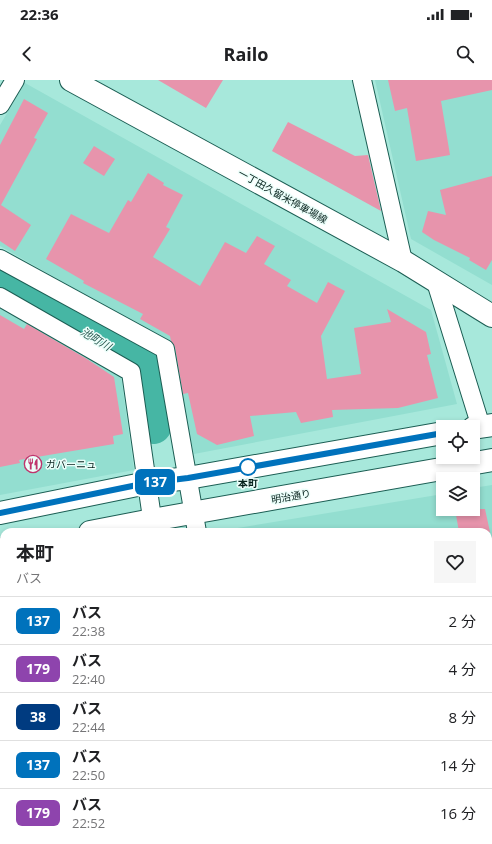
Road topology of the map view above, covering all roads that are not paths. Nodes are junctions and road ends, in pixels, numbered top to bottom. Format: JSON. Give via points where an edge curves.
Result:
{"nodes":[{"id":1,"x":15,"y":80,"type":"edge"},
{"id":2,"x":71,"y":80,"type":"edge"},
{"id":3,"x":362,"y":80,"type":"edge"},
{"id":4,"x":0,"y":105,"type":"edge"},
{"id":5,"x":0,"y":259,"type":"edge"},
{"id":6,"x":403,"y":261,"type":"junction"},
{"id":7,"x":436,"y":282,"type":"junction"},
{"id":8,"x":0,"y":297,"type":"edge"},
{"id":9,"x":492,"y":316,"type":"edge"},
{"id":10,"x":482,"y":427,"type":"edge"},
{"id":11,"x":436,"y":434,"type":"edge"},
{"id":12,"x":492,"y":460,"type":"edge"},
{"id":13,"x":188,"y":478,"type":"junction"},
{"id":14,"x":147,"y":483,"type":"junction"},
{"id":15,"x":0,"y":513,"type":"edge"},
{"id":16,"x":196,"y":522,"type":"edge"},
{"id":17,"x":153,"y":526,"type":"edge"},
{"id":18,"x":132,"y":528,"type":"edge"}],
"edges":[{"from":1,"to":4,"type":"street"},
{"from":2,"to":6,"type":"main road","name":"一丁田久留米停車場線"},
{"from":3,"to":6,"type":"street"},
{"from":5,"to":13,"type":"street","via":[[165,349]]},
{"from":6,"to":7,"type":"main road","name":"一丁田久留米停車場線"},
{"from":7,"to":9,"type":"main road","name":"一丁田久留米停車場線"},
{"from":7,"to":10,"type":"street"},
{"from":8,"to":14,"type":"street","via":[[131,372]]},
{"from":11,"to":13,"type":"main road"},
{"from":12,"to":16,"type":"main road","name":"明治通り"},
{"from":13,"to":14,"type":"main road"},
{"from":13,"to":16,"type":"street"},
{"from":14,"to":15,"type":"main road"},
{"from":14,"to":17,"type":"street"},
{"from":16,"to":17,"type":"main road","name":"明治通り"},
{"from":17,"to":18,"type":"main road","name":"明治通り"}]}
